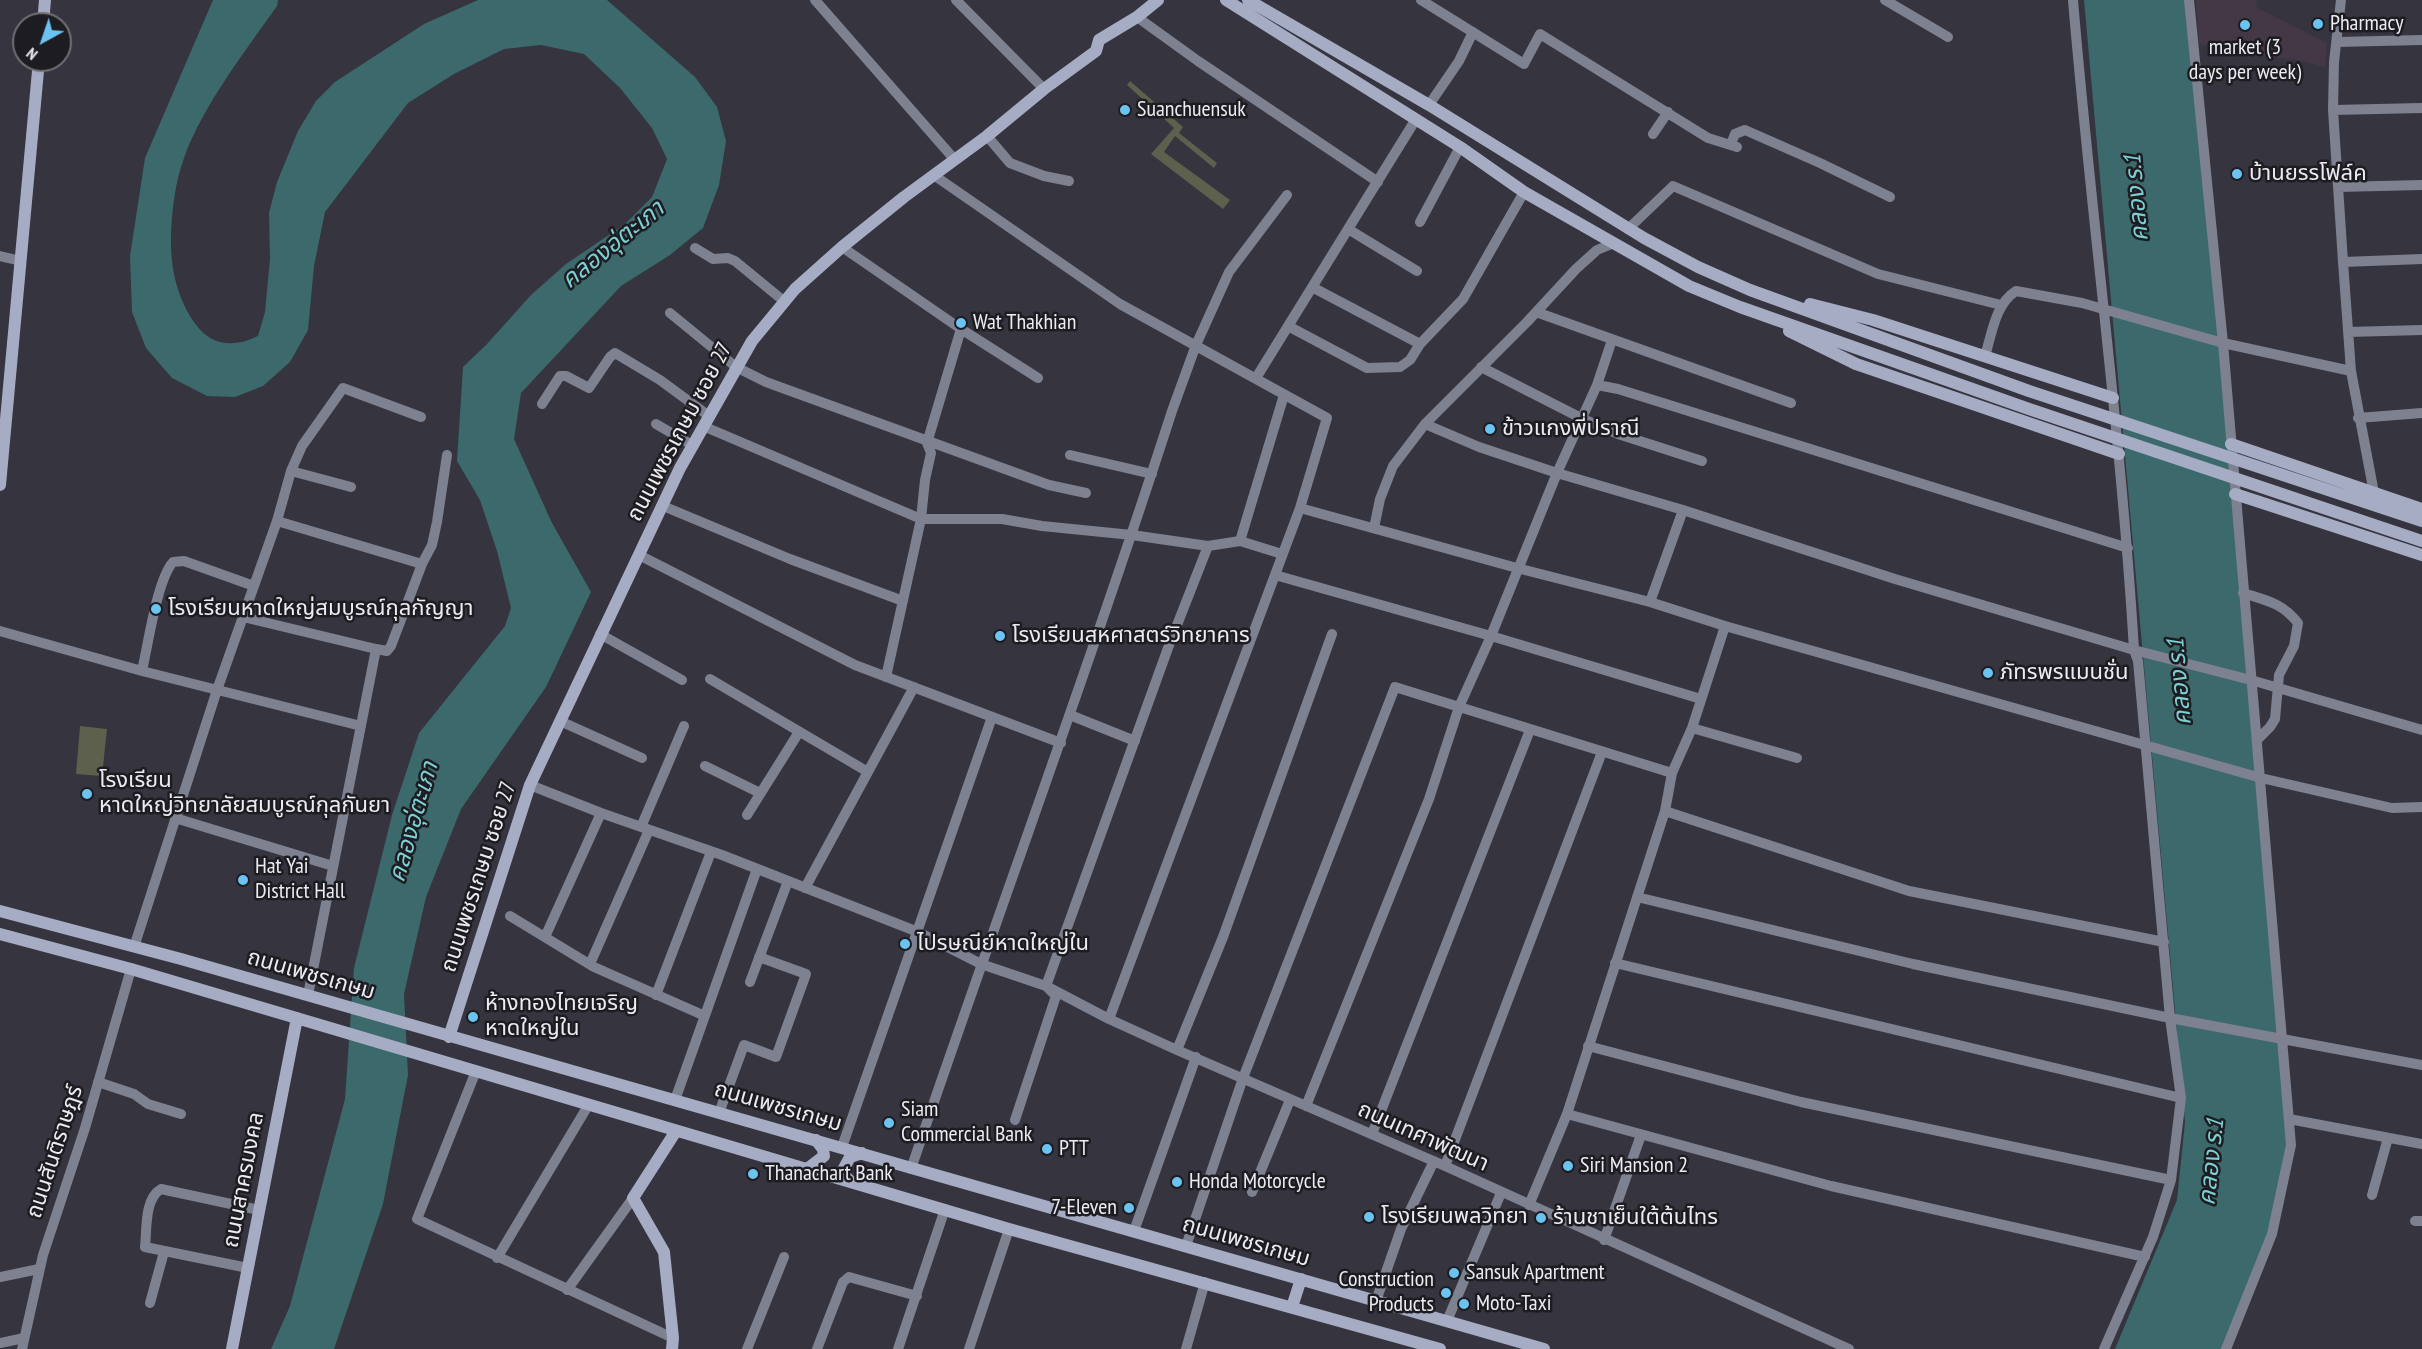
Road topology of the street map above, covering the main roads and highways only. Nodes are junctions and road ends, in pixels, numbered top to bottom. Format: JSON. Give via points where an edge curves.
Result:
{"nodes":[{"id":1,"x":1158,"y":0,"type":"edge"},
{"id":2,"x":1226,"y":0,"type":"edge"},
{"id":3,"x":1248,"y":0,"type":"edge"},
{"id":4,"x":38,"y":72,"type":"edge"},
{"id":5,"x":1750,"y":290,"type":"junction"},
{"id":6,"x":1740,"y":307,"type":"junction"},
{"id":7,"x":2113,"y":398,"type":"road end"},
{"id":8,"x":2231,"y":444,"type":"road end"},
{"id":9,"x":2119,"y":454,"type":"road end"},
{"id":10,"x":0,"y":485,"type":"edge"},
{"id":11,"x":2235,"y":494,"type":"road end"},
{"id":12,"x":2422,"y":509,"type":"edge"},
{"id":13,"x":2422,"y":521,"type":"edge"},
{"id":14,"x":2422,"y":540,"type":"edge"},
{"id":15,"x":2422,"y":555,"type":"edge"},
{"id":16,"x":0,"y":911,"type":"edge"},
{"id":17,"x":0,"y":934,"type":"edge"},
{"id":18,"x":297,"y":1018,"type":"junction"},
{"id":19,"x":444,"y":1035,"type":"junction"},
{"id":20,"x":676,"y":1131,"type":"junction"},
{"id":21,"x":816,"y":1140,"type":"junction"},
{"id":22,"x":862,"y":1153,"type":"junction"},
{"id":23,"x":807,"y":1169,"type":"junction"},
{"id":24,"x":851,"y":1182,"type":"junction"},
{"id":25,"x":1301,"y":1279,"type":"junction"},
{"id":26,"x":1292,"y":1307,"type":"junction"},
{"id":27,"x":672,"y":1344,"type":"edge"},
{"id":28,"x":232,"y":1349,"type":"edge"},
{"id":29,"x":1440,"y":1349,"type":"edge"},
{"id":30,"x":1544,"y":1349,"type":"edge"}],
"edges":[{"from":1,"to":19,"type":"main road","name":"ถนนเพชรเกษม ซอย 27","via":[[1100,40],[1096,51],[842,247],[795,289],[752,341],[692,445],[530,785]]},
{"from":2,"to":6,"type":"main road","via":[[1460,147],[1524,192],[1689,286]]},
{"from":3,"to":5,"type":"main road","via":[[1429,105],[1628,229]]},
{"from":4,"to":10,"type":"main road"},
{"from":5,"to":7,"type":"main road","via":[[1873,320]]},
{"from":5,"to":13,"type":"main road","via":[[2029,391]]},
{"from":6,"to":9,"type":"main road","via":[[1856,364]]},
{"from":6,"to":14,"type":"main road","via":[[2029,409]]},
{"from":8,"to":12,"type":"main road"},
{"from":11,"to":15,"type":"main road"},
{"from":16,"to":19,"type":"main road","name":"ถนนเพชรเกษม"},
{"from":17,"to":18,"type":"main road","name":"ถนนเพชรเกษม"},
{"from":18,"to":20,"type":"main road","name":"ถนนเพชรเกษม"},
{"from":18,"to":28,"type":"main road","name":"ถนนสาครมงคล"},
{"from":19,"to":21,"type":"main road","name":"ถนนเพชรเกษม"},
{"from":20,"to":23,"type":"main road","name":"ถนนเพชรเกษม"},
{"from":20,"to":27,"type":"main road","via":[[633,1198],[664,1252]]},
{"from":21,"to":22,"type":"main road","name":"ถนนเพชรเกษม"},
{"from":21,"to":23,"type":"main road","via":[[824,1156]]},
{"from":22,"to":24,"type":"main road","via":[[850,1157],[843,1170]]},
{"from":22,"to":25,"type":"main road","name":"ถนนเพชรเกษม"},
{"from":23,"to":24,"type":"main road","name":"ถนนเพชรเกษม"},
{"from":24,"to":26,"type":"main road","name":"ถนนเพชรเกษม"},
{"from":25,"to":26,"type":"main road"},
{"from":25,"to":30,"type":"main road","name":"ถนนเพชรเกษม"},
{"from":26,"to":29,"type":"main road","name":"ถนนเพชรเกษม"}]}
